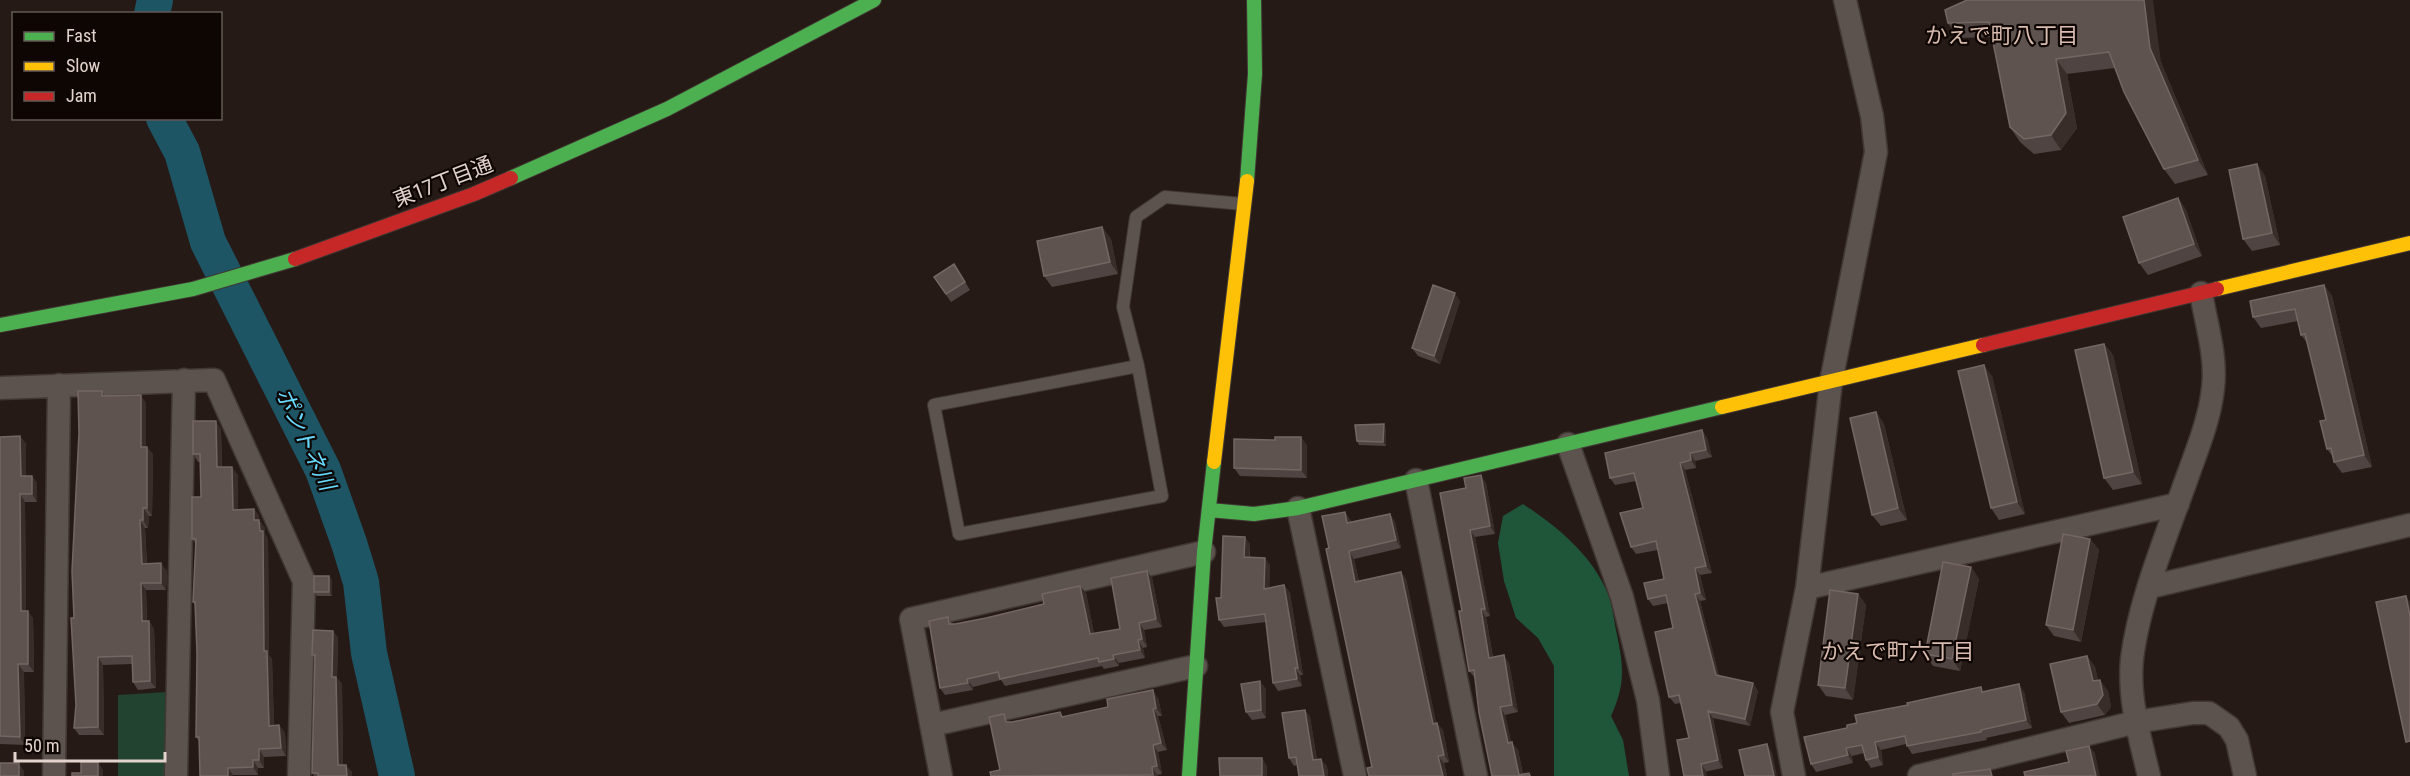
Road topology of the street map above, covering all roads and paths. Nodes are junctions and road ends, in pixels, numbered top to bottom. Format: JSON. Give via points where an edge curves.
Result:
{"nodes":[{"id":1,"x":874,"y":0,"type":"edge"},
{"id":2,"x":1254,"y":0,"type":"edge"},
{"id":3,"x":1845,"y":0,"type":"edge"},
{"id":4,"x":1245,"y":204,"type":"junction"},
{"id":5,"x":2410,"y":243,"type":"edge"},
{"id":6,"x":2201,"y":293,"type":"junction"},
{"id":7,"x":0,"y":325,"type":"edge"},
{"id":8,"x":1138,"y":366,"type":"junction"},
{"id":9,"x":184,"y":380,"type":"junction"},
{"id":10,"x":1831,"y":382,"type":"junction"},
{"id":11,"x":59,"y":385,"type":"junction"},
{"id":12,"x":0,"y":388,"type":"edge"},
{"id":13,"x":1568,"y":444,"type":"junction"},
{"id":14,"x":1416,"y":480,"type":"junction"},
{"id":15,"x":2178,"y":504,"type":"junction"},
{"id":16,"x":1298,"y":508,"type":"junction"},
{"id":17,"x":1209,"y":510,"type":"junction"},
{"id":18,"x":2410,"y":525,"type":"edge"},
{"id":19,"x":1204,"y":552,"type":"junction"},
{"id":20,"x":2150,"y":586,"type":"junction"},
{"id":21,"x":1807,"y":588,"type":"junction"},
{"id":22,"x":1196,"y":666,"type":"junction"},
{"id":23,"x":2136,"y":722,"type":"junction"},
{"id":24,"x":932,"y":725,"type":"junction"},
{"id":25,"x":54,"y":776,"type":"edge"},
{"id":26,"x":176,"y":776,"type":"edge"},
{"id":27,"x":299,"y":776,"type":"edge"},
{"id":28,"x":941,"y":776,"type":"edge"},
{"id":29,"x":1189,"y":776,"type":"edge"},
{"id":30,"x":1355,"y":776,"type":"edge"},
{"id":31,"x":1476,"y":776,"type":"edge"},
{"id":32,"x":1658,"y":776,"type":"edge"},
{"id":33,"x":1794,"y":776,"type":"edge"},
{"id":34,"x":1919,"y":776,"type":"edge"},
{"id":35,"x":2149,"y":776,"type":"edge"},
{"id":36,"x":2245,"y":776,"type":"edge"}],
"edges":[{"from":1,"to":7,"type":"street","name":"東17丁目通","via":[[667,109],[474,194],[293,260],[193,289]]},
{"from":2,"to":4,"type":"street","via":[[1255,74]]},
{"from":3,"to":10,"type":"street","via":[[1872,116],[1876,152]]},
{"from":4,"to":8,"type":"lane","via":[[1165,197],[1136,217],[1123,307]]},
{"from":4,"to":17,"type":"street"},
{"from":5,"to":6,"type":"street"},
{"from":6,"to":10,"type":"street"},
{"from":6,"to":15,"type":"street","via":[[2213,388],[2203,434]]},
{"from":8,"to":8,"type":"lane","via":[[934,405],[959,534],[1162,496]]},
{"from":9,"to":11,"type":"street"},
{"from":9,"to":26,"type":"street"},
{"from":9,"to":27,"type":"street","via":[[214,380],[304,581]]},
{"from":10,"to":13,"type":"street"},
{"from":10,"to":21,"type":"street"},
{"from":11,"to":12,"type":"street"},
{"from":11,"to":25,"type":"street"},
{"from":13,"to":14,"type":"street"},
{"from":13,"to":32,"type":"street","via":[[1606,548],[1639,656]]},
{"from":14,"to":16,"type":"street"},
{"from":14,"to":31,"type":"street"},
{"from":15,"to":20,"type":"street"},
{"from":15,"to":21,"type":"street"},
{"from":16,"to":17,"type":"street","via":[[1254,514]]},
{"from":16,"to":30,"type":"street"},
{"from":17,"to":19,"type":"street"},
{"from":18,"to":20,"type":"street"},
{"from":19,"to":22,"type":"street"},
{"from":19,"to":24,"type":"street","via":[[911,619]]},
{"from":20,"to":23,"type":"street","via":[[2132,658]]},
{"from":21,"to":33,"type":"street","via":[[1782,712]]},
{"from":22,"to":24,"type":"street"},
{"from":22,"to":29,"type":"street"},
{"from":23,"to":34,"type":"street"},
{"from":23,"to":35,"type":"street"},
{"from":23,"to":36,"type":"street","via":[[2209,713],[2229,727]]},
{"from":24,"to":28,"type":"street"}]}
